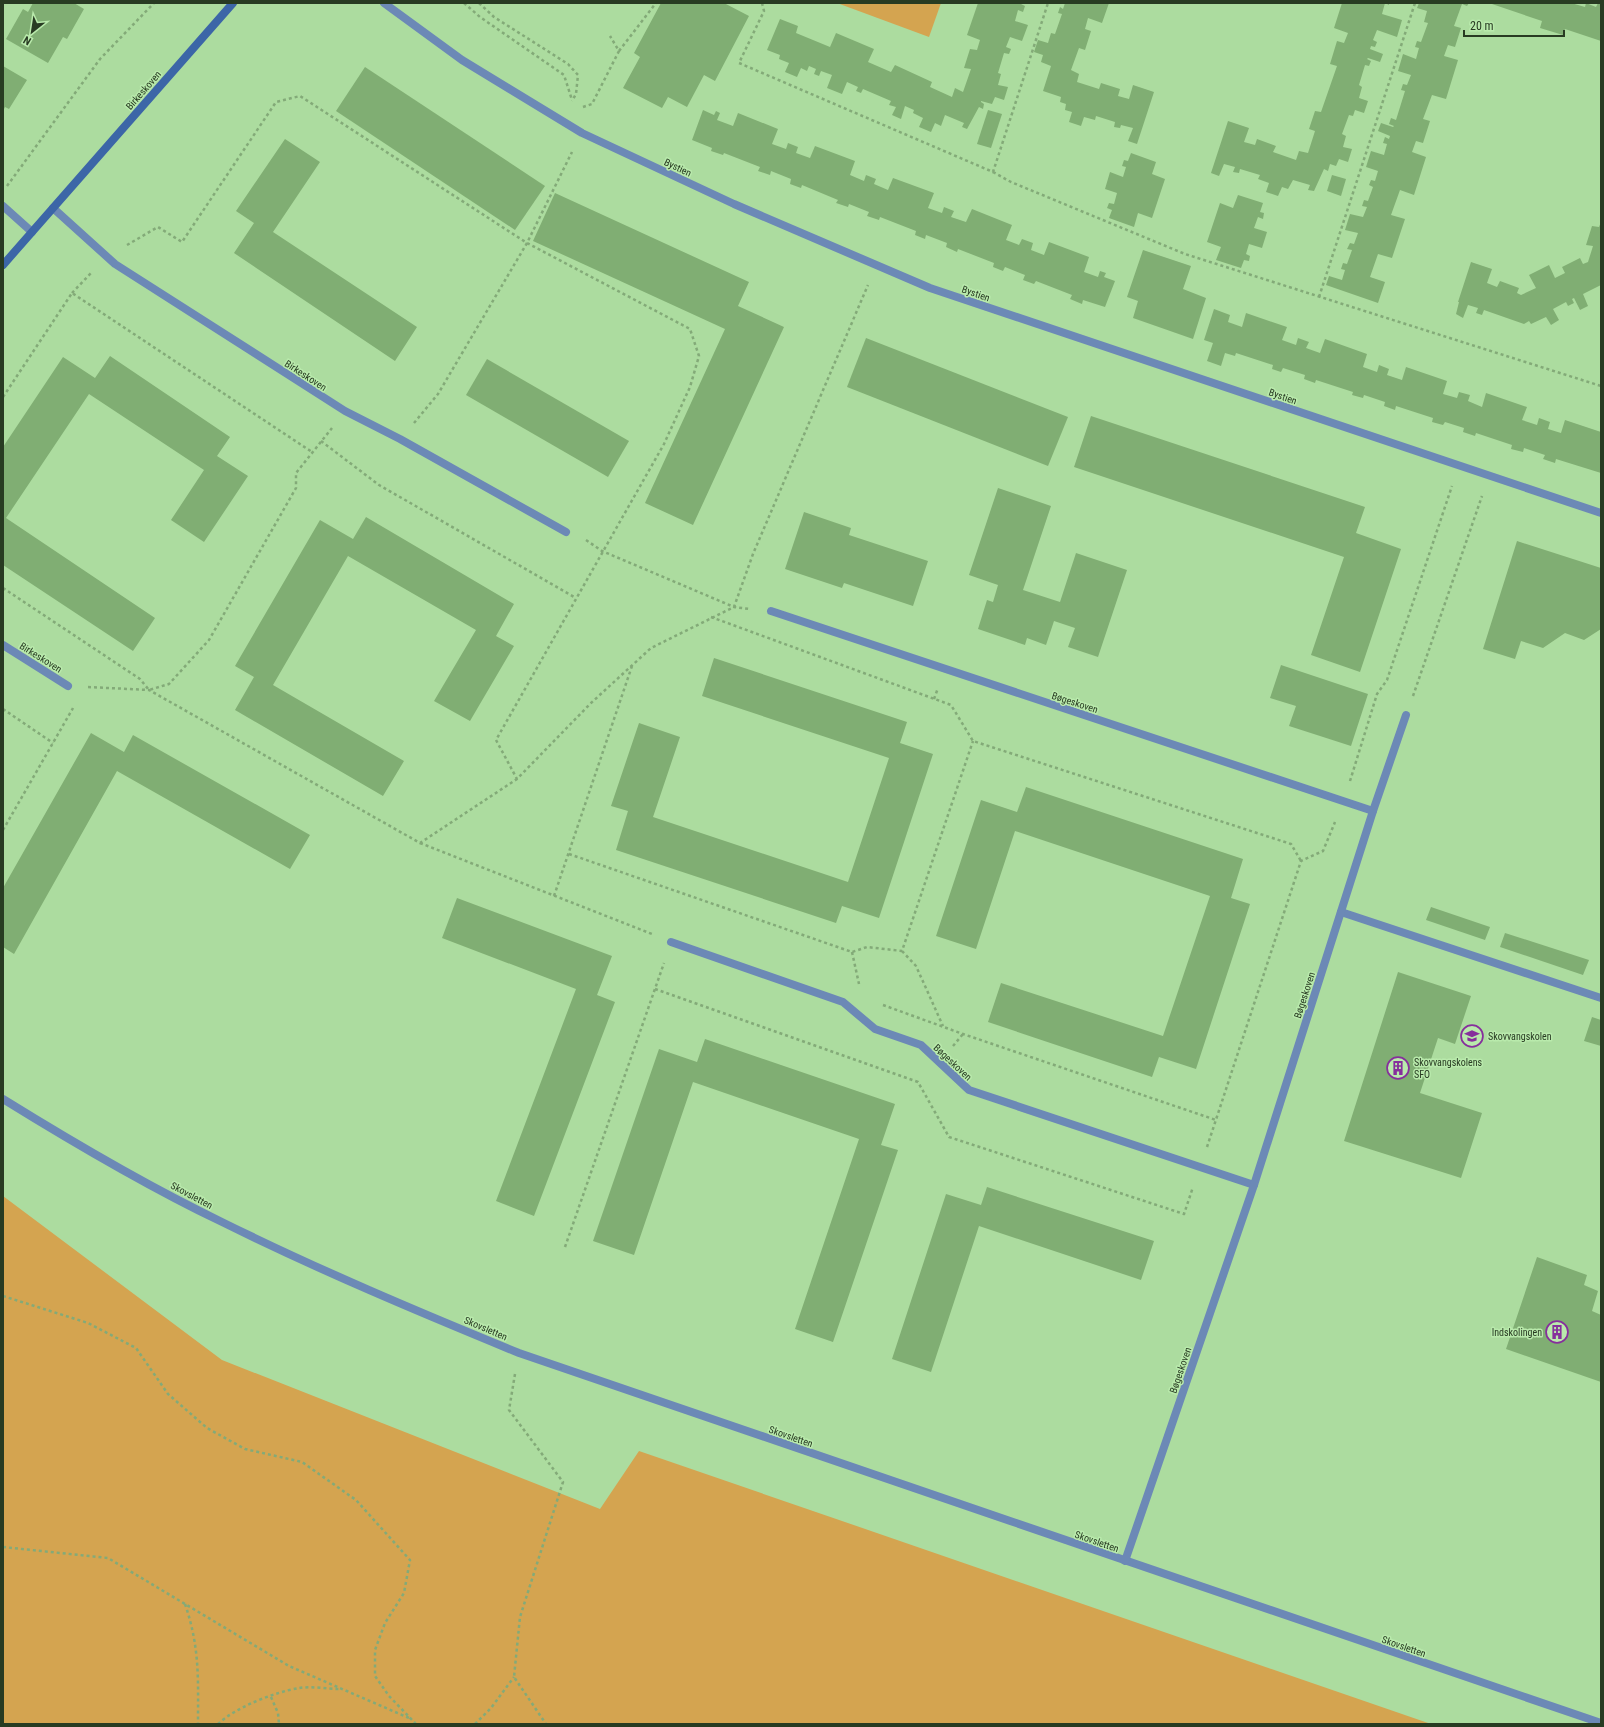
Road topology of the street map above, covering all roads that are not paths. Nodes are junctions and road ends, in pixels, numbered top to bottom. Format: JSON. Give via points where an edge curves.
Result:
{"nodes":[{"id":1,"x":233,"y":3,"type":"edge"},
{"id":2,"x":384,"y":3,"type":"edge"},
{"id":3,"x":3,"y":206,"type":"edge"},
{"id":4,"x":53,"y":208,"type":"junction"},
{"id":5,"x":32,"y":232,"type":"junction"},
{"id":6,"x":3,"y":265,"type":"edge"},
{"id":7,"x":1601,"y":513,"type":"edge"},
{"id":8,"x":566,"y":532,"type":"road end"},
{"id":9,"x":771,"y":611,"type":"road end"},
{"id":10,"x":3,"y":645,"type":"edge"},
{"id":11,"x":68,"y":686,"type":"road end"},
{"id":12,"x":1406,"y":715,"type":"road end"},
{"id":13,"x":1373,"y":811,"type":"junction"},
{"id":14,"x":1341,"y":912,"type":"junction"},
{"id":15,"x":671,"y":942,"type":"road end"},
{"id":16,"x":1601,"y":998,"type":"edge"},
{"id":17,"x":3,"y":1100,"type":"edge"},
{"id":18,"x":1254,"y":1185,"type":"junction"},
{"id":19,"x":1124,"y":1561,"type":"junction"},
{"id":20,"x":1601,"y":1723,"type":"edge"}],
"edges":[{"from":1,"to":4,"type":"street","name":"Birkeskoven"},
{"from":2,"to":7,"type":"street","name":"Bystien","via":[[462,60],[582,133],[734,204],[876,266],[930,288]]},
{"from":3,"to":5,"type":"street"},
{"from":4,"to":5,"type":"street","name":"Birkeskoven"},
{"from":4,"to":8,"type":"street","name":"Birkeskoven","via":[[115,264],[345,411]]},
{"from":5,"to":6,"type":"street","name":"Birkeskoven"},
{"from":9,"to":13,"type":"street","name":"Bøgeskoven"},
{"from":10,"to":11,"type":"street","name":"Birkeskoven"},
{"from":12,"to":13,"type":"street","name":"Bøgeskoven"},
{"from":13,"to":14,"type":"street","name":"Bøgeskoven"},
{"from":14,"to":16,"type":"street"},
{"from":14,"to":18,"type":"street","name":"Bøgeskoven"},
{"from":15,"to":18,"type":"street","name":"Bøgeskoven","via":[[843,1002],[875,1029],[921,1045],[969,1090]]},
{"from":17,"to":19,"type":"street","name":"Skovsletten","via":[[83,1148],[222,1222],[402,1304],[519,1353]]},
{"from":18,"to":19,"type":"street","name":"Bøgeskoven"},
{"from":19,"to":20,"type":"street","name":"Skovsletten"}]}
